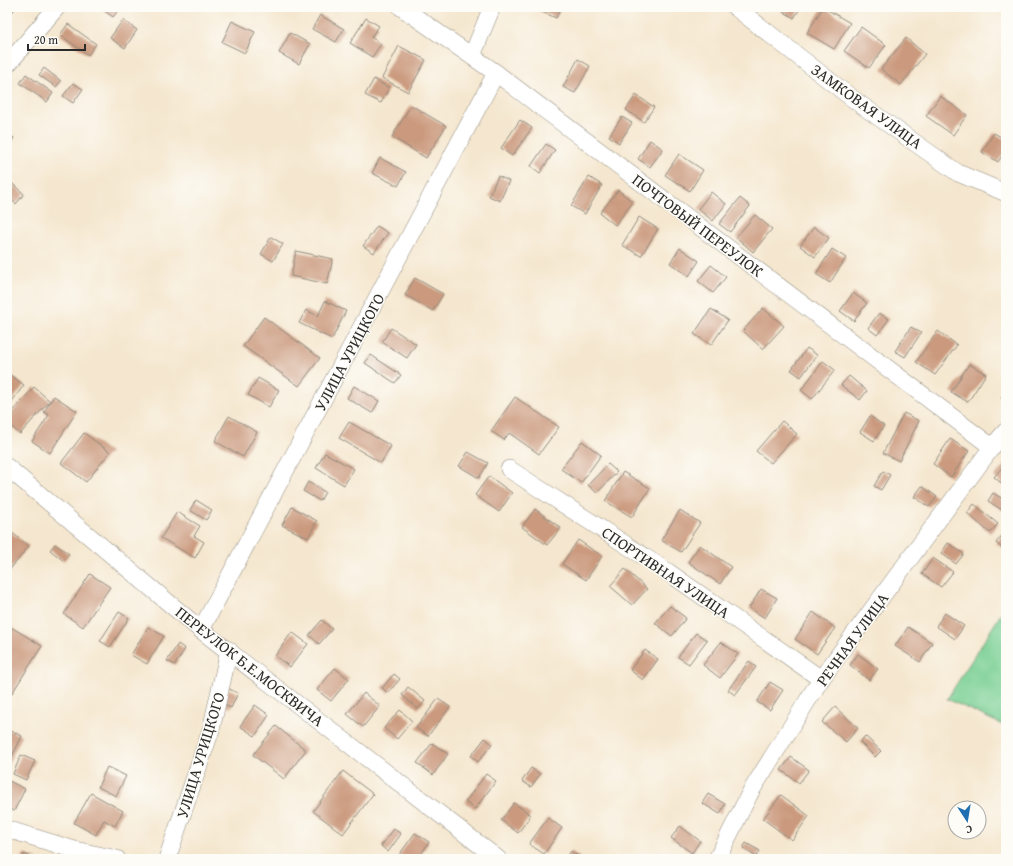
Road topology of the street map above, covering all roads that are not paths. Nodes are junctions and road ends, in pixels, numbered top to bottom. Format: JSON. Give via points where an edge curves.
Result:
{"nodes":[{"id":1,"x":57,"y":7,"type":"edge"},
{"id":2,"x":401,"y":7,"type":"edge"},
{"id":3,"x":492,"y":7,"type":"edge"},
{"id":4,"x":735,"y":7,"type":"edge"},
{"id":5,"x":472,"y":56,"type":"junction"},
{"id":6,"x":7,"y":65,"type":"edge"},
{"id":7,"x":496,"y":73,"type":"junction"},
{"id":8,"x":1006,"y":193,"type":"edge"},
{"id":9,"x":1006,"y":431,"type":"edge"},
{"id":10,"x":992,"y":447,"type":"junction"},
{"id":11,"x":7,"y":467,"type":"edge"},
{"id":12,"x":509,"y":469,"type":"dead end"},
{"id":13,"x":201,"y":630,"type":"junction"},
{"id":14,"x":229,"y":650,"type":"junction"},
{"id":15,"x":821,"y":679,"type":"junction"},
{"id":16,"x":7,"y":829,"type":"edge"},
{"id":17,"x":117,"y":859,"type":"edge"},
{"id":18,"x":167,"y":859,"type":"edge"},
{"id":19,"x":498,"y":859,"type":"edge"},
{"id":20,"x":717,"y":859,"type":"edge"}],
"edges":[{"from":1,"to":6,"type":"street"},
{"from":2,"to":5,"type":"street","name":"ПОЧТОВЫЙ ПЕРЕУЛОК"},
{"from":3,"to":5,"type":"street"},
{"from":4,"to":8,"type":"street","name":"ЗАМКОВАЯ УЛИЦА","via":[[857,102],[958,173]]},
{"from":5,"to":7,"type":"street","name":"ПОЧТОВЫЙ ПЕРЕУЛОК"},
{"from":7,"to":10,"type":"street","name":"ПОЧТОВЫЙ ПЕРЕУЛОК"},
{"from":7,"to":13,"type":"street","name":"УЛИЦА УРИЦКОГО"},
{"from":9,"to":10,"type":"street","name":"РЕЧНАЯ УЛИЦА"},
{"from":10,"to":15,"type":"street","name":"РЕЧНАЯ УЛИЦА"},
{"from":11,"to":13,"type":"street","name":"ПЕРЕУЛОК Б.Е.МОСКВИЧА"},
{"from":12,"to":15,"type":"street","name":"СПОРТИВНАЯ УЛИЦА","via":[[668,572]]},
{"from":13,"to":14,"type":"street","name":"ПЕРЕУЛОК Б.Е.МОСКВИЧА"},
{"from":14,"to":18,"type":"street","name":"УЛИЦА УРИЦКОГО","via":[[211,730]]},
{"from":14,"to":19,"type":"street","name":"ПЕРЕУЛОК Б.Е.МОСКВИЧА"},
{"from":15,"to":20,"type":"street","name":"РЕЧНАЯ УЛИЦА","via":[[751,791]]},
{"from":16,"to":17,"type":"street","via":[[75,850]]}]}
